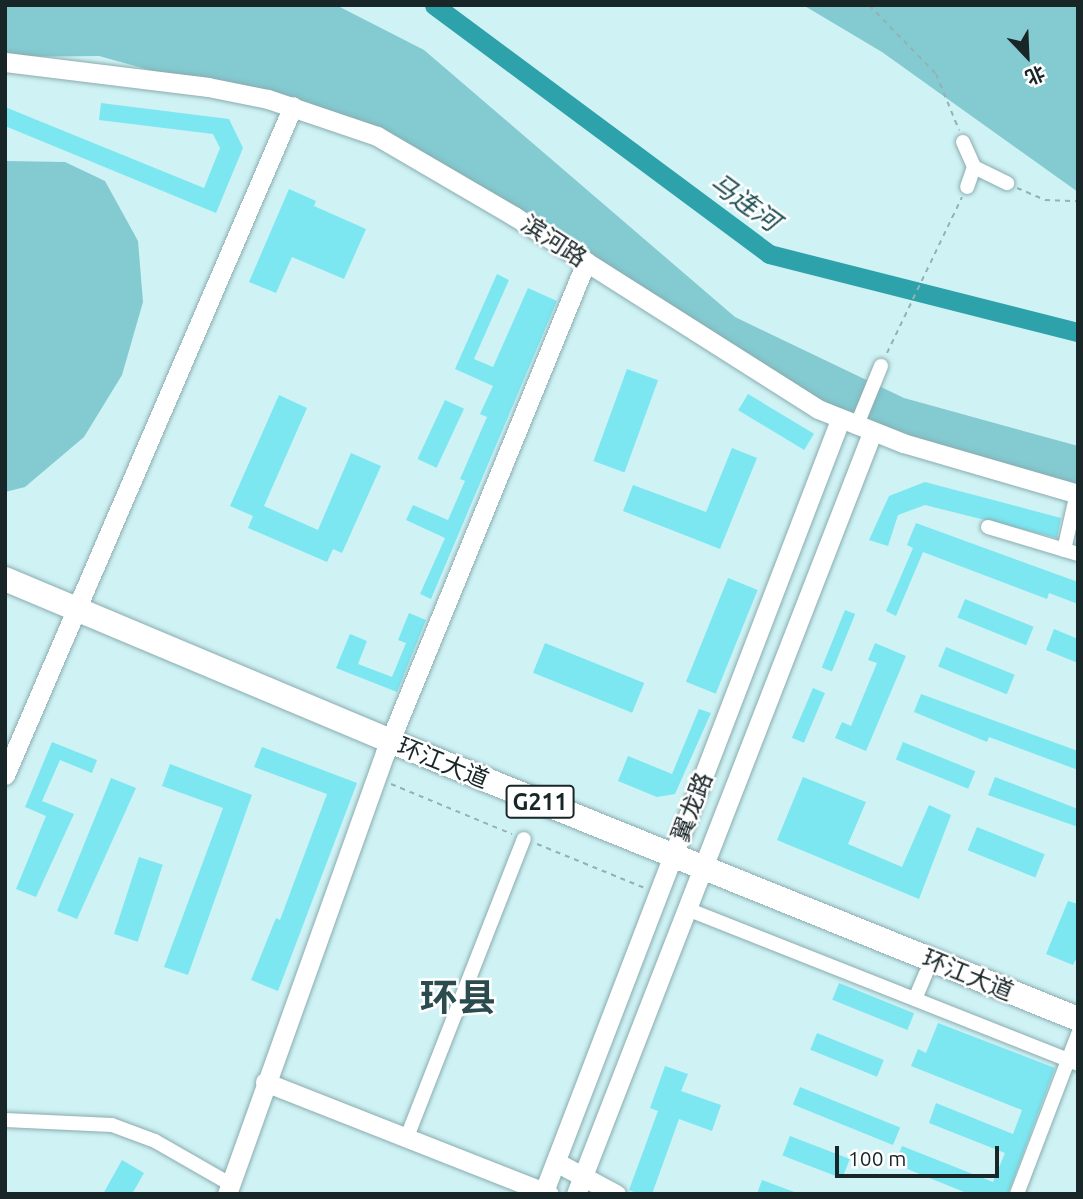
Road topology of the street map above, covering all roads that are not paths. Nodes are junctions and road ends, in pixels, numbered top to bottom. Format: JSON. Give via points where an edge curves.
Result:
{"nodes":[{"id":1,"x":5,"y":62,"type":"edge"},
{"id":2,"x":293,"y":106,"type":"junction"},
{"id":3,"x":964,"y":142,"type":"road end"},
{"id":4,"x":974,"y":167,"type":"junction"},
{"id":5,"x":1007,"y":183,"type":"road end"},
{"id":6,"x":967,"y":187,"type":"road end"},
{"id":7,"x":586,"y":262,"type":"junction"},
{"id":8,"x":881,"y":366,"type":"road end"},
{"id":9,"x":856,"y":427,"type":"junction"},
{"id":10,"x":1077,"y":494,"type":"edge"},
{"id":11,"x":988,"y":527,"type":"dead end"},
{"id":12,"x":1071,"y":552,"type":"edge"},
{"id":13,"x":5,"y":579,"type":"edge"},
{"id":14,"x":5,"y":593,"type":"edge"},
{"id":15,"x":77,"y":615,"type":"junction"},
{"id":16,"x":387,"y":747,"type":"junction"},
{"id":17,"x":5,"y":775,"type":"edge"},
{"id":18,"x":524,"y":839,"type":"dead end"},
{"id":19,"x":671,"y":862,"type":"junction"},
{"id":20,"x":700,"y":874,"type":"junction"},
{"id":21,"x":687,"y":909,"type":"junction"},
{"id":22,"x":926,"y":973,"type":"junction"},
{"id":23,"x":915,"y":999,"type":"junction"},
{"id":24,"x":1078,"y":1019,"type":"edge"},
{"id":25,"x":1078,"y":1033,"type":"edge"},
{"id":26,"x":1073,"y":1062,"type":"edge"},
{"id":27,"x":265,"y":1082,"type":"junction"},
{"id":28,"x":5,"y":1120,"type":"edge"},
{"id":29,"x":407,"y":1138,"type":"junction"},
{"id":30,"x":556,"y":1162,"type":"junction"},
{"id":31,"x":579,"y":1185,"type":"edge"},
{"id":32,"x":229,"y":1189,"type":"edge"},
{"id":33,"x":545,"y":1193,"type":"edge"},
{"id":34,"x":616,"y":1194,"type":"edge"},
{"id":35,"x":1017,"y":1194,"type":"edge"}],
"edges":[{"from":1,"to":2,"type":"main road","name":"滨河路","via":[[195,85]]},
{"from":2,"to":7,"type":"main road","name":"滨河路","via":[[377,136]]},
{"from":2,"to":15,"type":"main road"},
{"from":3,"to":4,"type":"street"},
{"from":4,"to":5,"type":"street"},
{"from":4,"to":6,"type":"street"},
{"from":7,"to":9,"type":"main road","name":"滨河路"},
{"from":7,"to":16,"type":"main road"},
{"from":8,"to":9,"type":"street"},
{"from":9,"to":10,"type":"main road","name":"滨河路"},
{"from":9,"to":19,"type":"main road","name":"翼龙路"},
{"from":9,"to":20,"type":"main road","name":"翼龙路"},
{"from":10,"to":12,"type":"street"},
{"from":11,"to":12,"type":"street"},
{"from":13,"to":15,"type":"highway","name":"环江大道","number":"G211"},
{"from":14,"to":15,"type":"highway","name":"环江大道","number":"G211"},
{"from":15,"to":16,"type":"highway","name":"环江大道","number":"G211"},
{"from":15,"to":17,"type":"main road"},
{"from":16,"to":19,"type":"highway","name":"环江大道","number":"G211"},
{"from":16,"to":27,"type":"main road"},
{"from":18,"to":29,"type":"street"},
{"from":19,"to":20,"type":"highway","name":"环江大道","number":"G211"},
{"from":19,"to":30,"type":"main road","name":"翼龙路"},
{"from":20,"to":21,"type":"main road","name":"翼龙路"},
{"from":20,"to":22,"type":"highway","name":"环江大道","number":"G211"},
{"from":20,"to":24,"type":"highway","name":"环江大道","number":"G211"},
{"from":21,"to":23,"type":"street"},
{"from":21,"to":31,"type":"main road","name":"翼龙路"},
{"from":22,"to":23,"type":"street"},
{"from":22,"to":25,"type":"highway","name":"环江大道","number":"G211"},
{"from":23,"to":26,"type":"street"},
{"from":25,"to":26,"type":"street"},
{"from":26,"to":35,"type":"street"},
{"from":27,"to":29,"type":"main road"},
{"from":27,"to":32,"type":"main road"},
{"from":28,"to":32,"type":"street","via":[[112,1125],[155,1141]]},
{"from":29,"to":33,"type":"main road"},
{"from":30,"to":31,"type":"main road"},
{"from":30,"to":33,"type":"main road","name":"翼龙路"},
{"from":31,"to":34,"type":"main road"}]}
